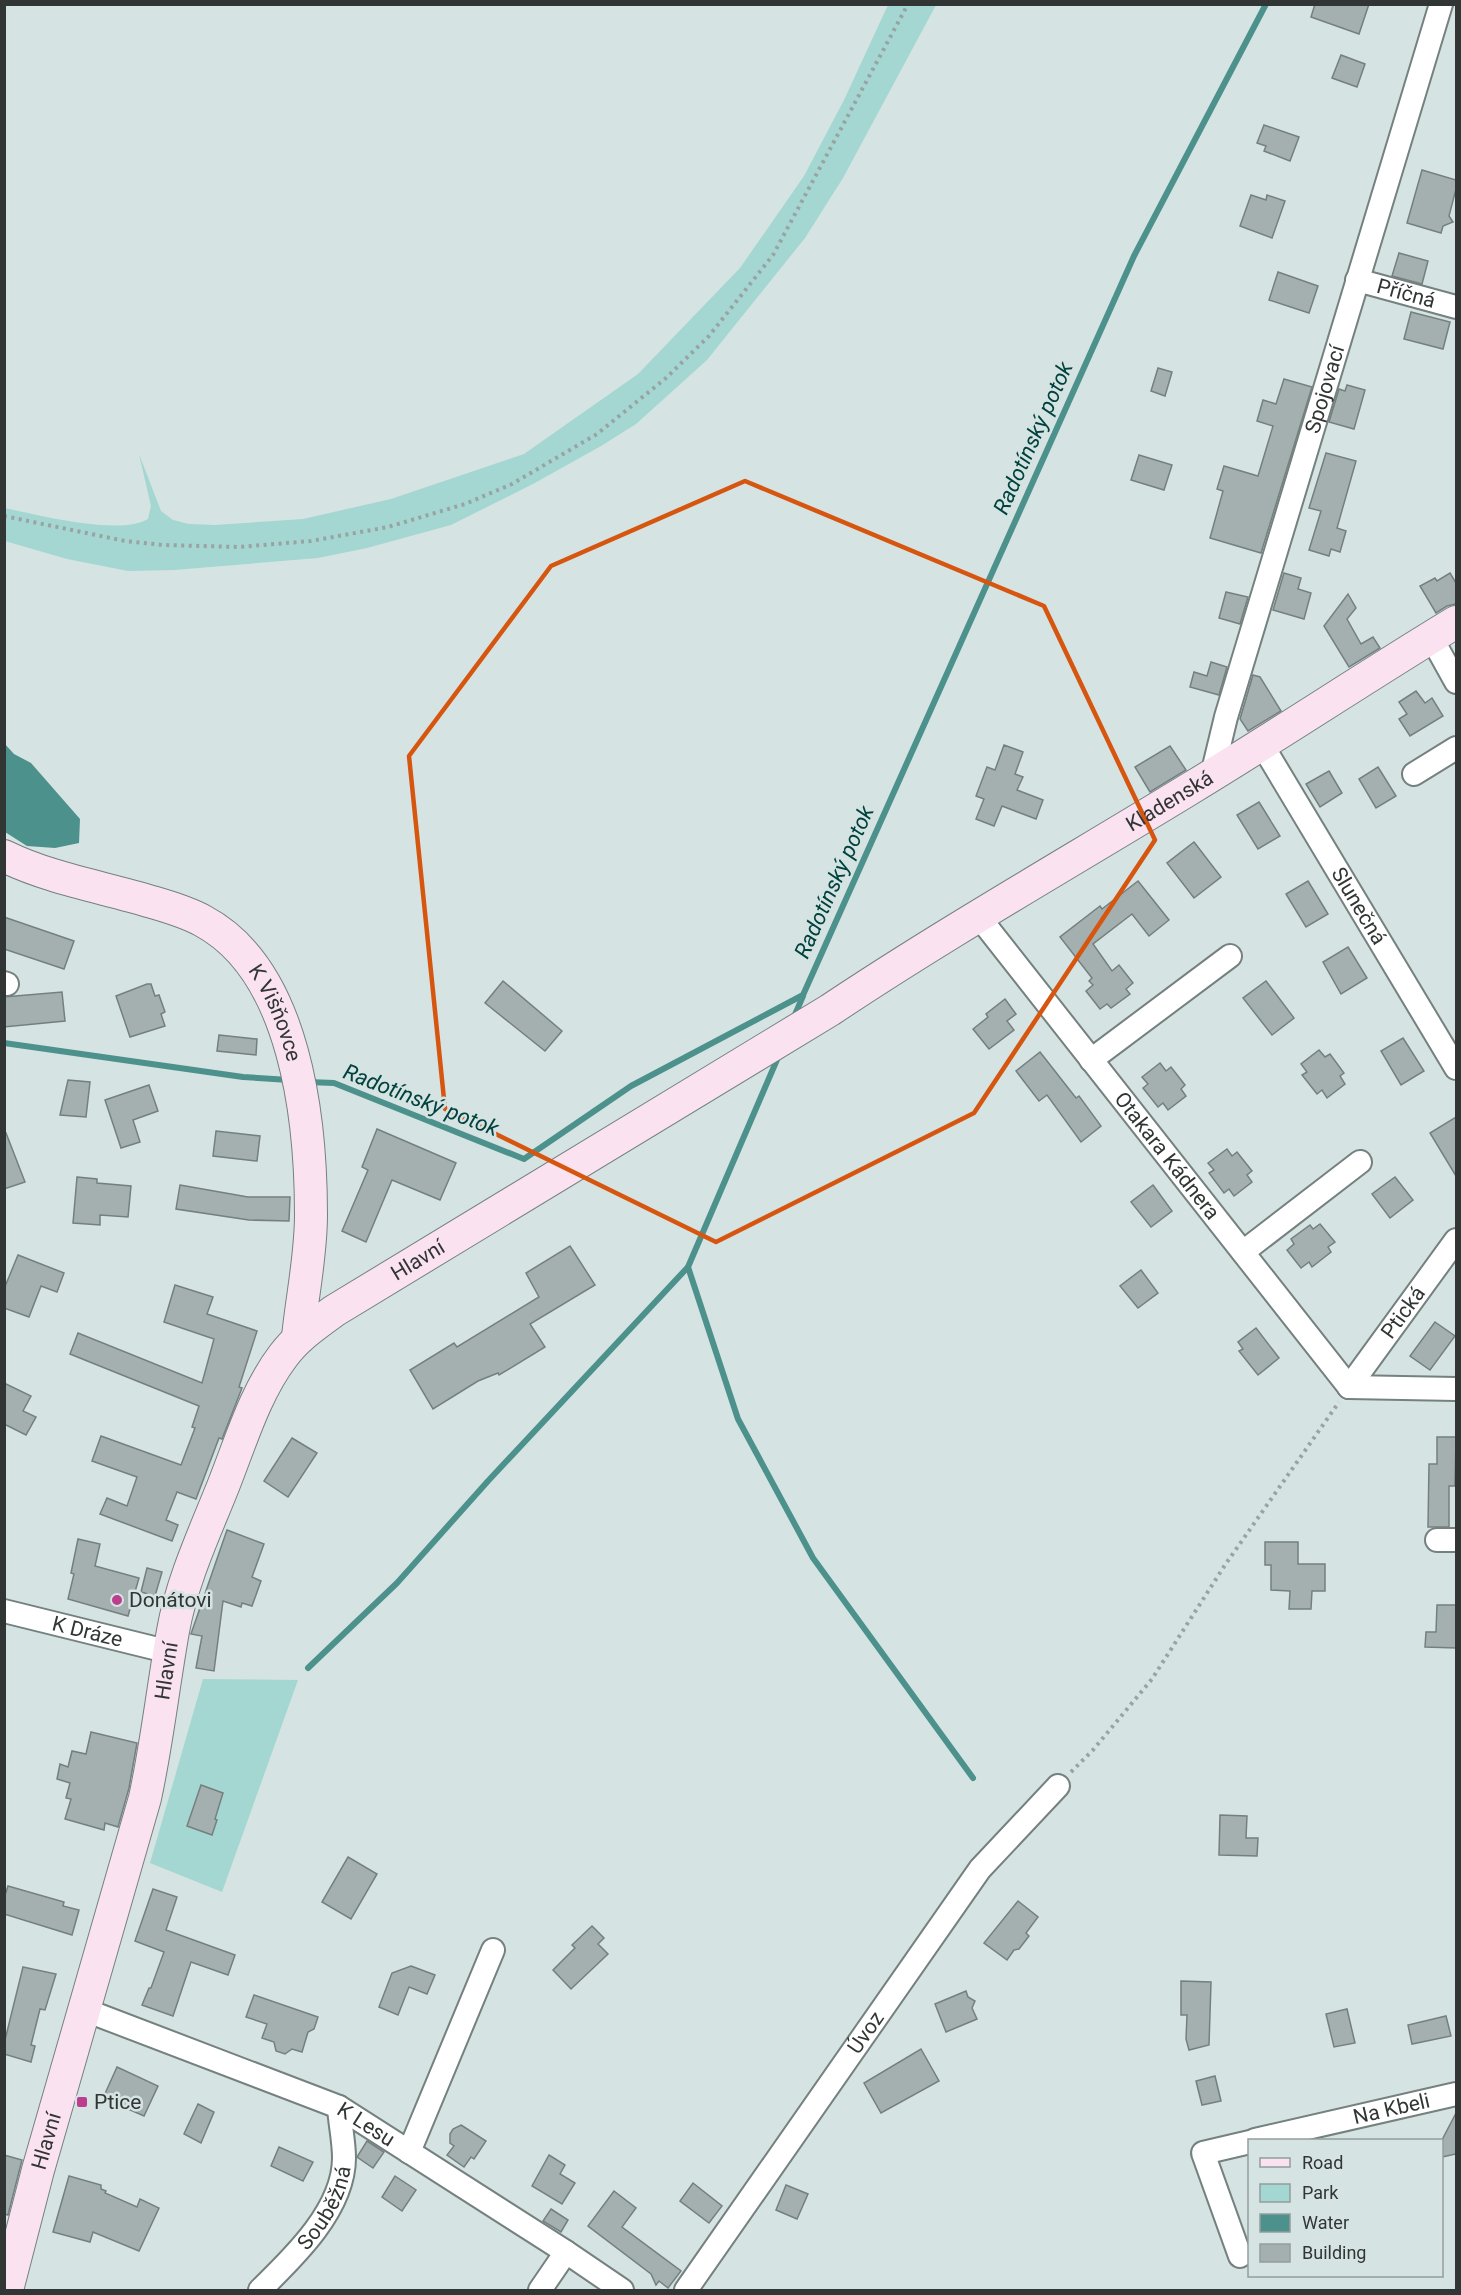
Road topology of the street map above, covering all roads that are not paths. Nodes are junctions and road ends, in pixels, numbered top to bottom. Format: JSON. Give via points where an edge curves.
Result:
{"nodes":[{"id":1,"x":1441,"y":4,"type":"edge"},
{"id":2,"x":1357,"y":280,"type":"junction"},
{"id":3,"x":1456,"y":307,"type":"edge"},
{"id":4,"x":1444,"y":629,"type":"edge"},
{"id":5,"x":1456,"y":682,"type":"edge"},
{"id":6,"x":1261,"y":743,"type":"junction"},
{"id":7,"x":1456,"y":748,"type":"edge"},
{"id":8,"x":1414,"y":774,"type":"dead end"},
{"id":9,"x":1212,"y":775,"type":"junction"},
{"id":10,"x":4,"y":856,"type":"edge"},
{"id":11,"x":979,"y":917,"type":"junction"},
{"id":12,"x":1230,"y":956,"type":"dead end"},
{"id":13,"x":906,"y":960,"type":"joint"},
{"id":14,"x":1091,"y":1060,"type":"junction"},
{"id":15,"x":1456,"y":1068,"type":"edge"},
{"id":16,"x":1360,"y":1162,"type":"dead end"},
{"id":17,"x":1456,"y":1240,"type":"edge"},
{"id":18,"x":1243,"y":1252,"type":"junction"},
{"id":19,"x":298,"y":1337,"type":"junction"},
{"id":20,"x":1349,"y":1387,"type":"junction"},
{"id":21,"x":1456,"y":1389,"type":"edge"},
{"id":22,"x":4,"y":1611,"type":"edge"},
{"id":23,"x":170,"y":1652,"type":"junction"},
{"id":24,"x":1058,"y":1786,"type":"road end"},
{"id":25,"x":493,"y":1950,"type":"dead end"},
{"id":26,"x":85,"y":2010,"type":"junction"},
{"id":27,"x":1456,"y":2094,"type":"edge"},
{"id":28,"x":339,"y":2107,"type":"junction"},
{"id":29,"x":1259,"y":2139,"type":"edge"},
{"id":30,"x":1248,"y":2142,"type":"edge"},
{"id":31,"x":409,"y":2152,"type":"junction"},
{"id":32,"x":566,"y":2252,"type":"junction"},
{"id":33,"x":1240,"y":2256,"type":"dead end"},
{"id":34,"x":7,"y":2290,"type":"edge"},
{"id":35,"x":260,"y":2290,"type":"edge"},
{"id":36,"x":540,"y":2290,"type":"edge"},
{"id":37,"x":622,"y":2290,"type":"edge"},
{"id":38,"x":686,"y":2290,"type":"edge"}],
"edges":[{"from":1,"to":2,"type":"street","name":"Spojovací"},
{"from":2,"to":3,"type":"street","name":"Příčná"},
{"from":2,"to":9,"type":"street","name":"Spojovací"},
{"from":4,"to":5,"type":"street","name":"Kladenská"},
{"from":4,"to":6,"type":"main road","name":"Kladenská"},
{"from":6,"to":9,"type":"main road","name":"Kladenská"},
{"from":6,"to":15,"type":"street","name":"Slunečná"},
{"from":7,"to":8,"type":"street"},
{"from":9,"to":11,"type":"main road","name":"Kladenská"},
{"from":10,"to":19,"type":"main road","name":"K Višňovce","via":[[41,872],[202,920],[236,948],[267,986],[292,1053],[306,1137],[311,1216]]},
{"from":11,"to":13,"type":"main road","name":"Kladenská"},
{"from":11,"to":14,"type":"street","name":"Otakara Kádnera"},
{"from":12,"to":14,"type":"street"},
{"from":13,"to":19,"type":"main road","name":"Hlavní","via":[[598,1153],[334,1311]]},
{"from":14,"to":18,"type":"street","name":"Otakara Kádnera"},
{"from":16,"to":18,"type":"street"},
{"from":17,"to":20,"type":"street","name":"Ptická"},
{"from":18,"to":20,"type":"street","name":"Otakara Kádnera"},
{"from":19,"to":23,"type":"main road","name":"Hlavní","via":[[264,1386],[246,1429],[197,1551],[179,1605]]},
{"from":20,"to":21,"type":"street"},
{"from":22,"to":23,"type":"street","name":"K Dráze"},
{"from":23,"to":26,"type":"main road","name":"Hlavní","via":[[145,1798]]},
{"from":24,"to":38,"type":"street","name":"Úvoz","via":[[980,1869]]},
{"from":25,"to":31,"type":"street"},
{"from":26,"to":28,"type":"street","name":"K Lesu"},
{"from":26,"to":34,"type":"main road","name":"Hlavní"},
{"from":27,"to":29,"type":"street","name":"Na Kbeli"},
{"from":28,"to":31,"type":"street","name":"K Lesu"},
{"from":28,"to":35,"type":"street","name":"Souběžná","via":[[344,2159],[337,2195],[296,2255]]},
{"from":30,"to":33,"type":"street","via":[[1203,2152]]},
{"from":31,"to":32,"type":"street","name":"K Lesu"},
{"from":32,"to":36,"type":"street"},
{"from":32,"to":37,"type":"street","name":"K Lesu"}]}
